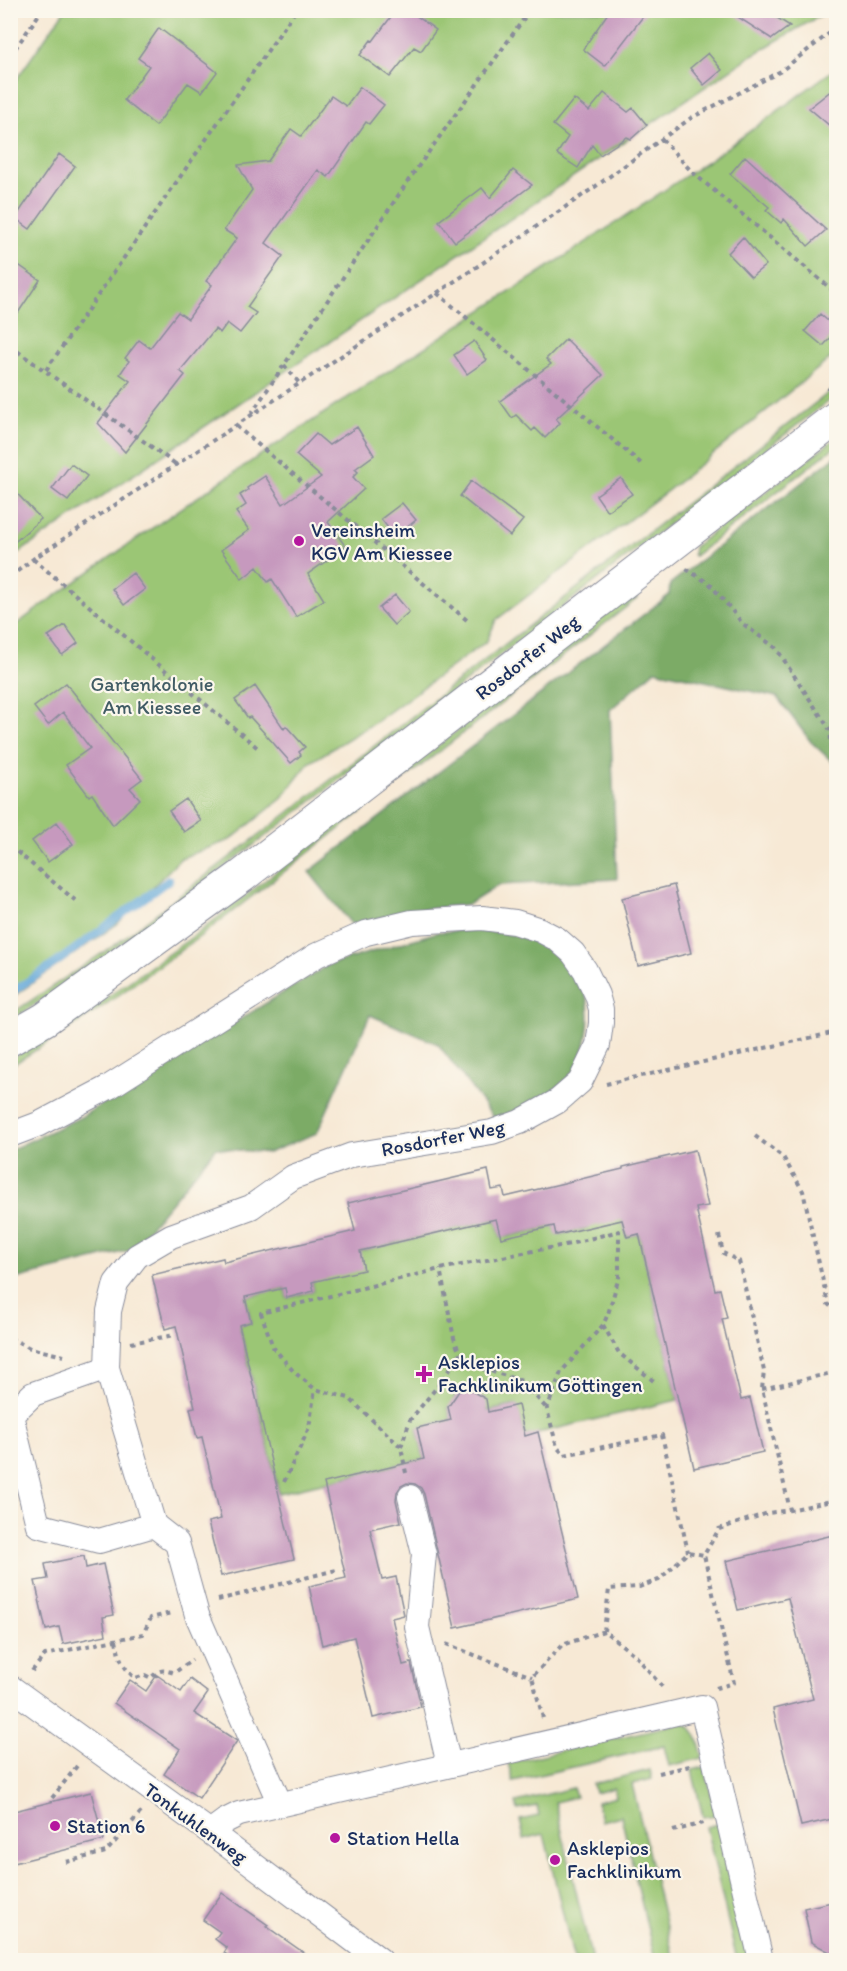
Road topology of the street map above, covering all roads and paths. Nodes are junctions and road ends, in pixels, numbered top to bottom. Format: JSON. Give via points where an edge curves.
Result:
{"nodes":[{"id":1,"x":42,"y":10,"type":"edge"},
{"id":2,"x":296,"y":10,"type":"edge"},
{"id":3,"x":530,"y":10,"type":"edge"},
{"id":4,"x":837,"y":28,"type":"edge"},
{"id":5,"x":10,"y":56,"type":"edge"},
{"id":6,"x":662,"y":139,"type":"junction"},
{"id":7,"x":437,"y":293,"type":"junction"},
{"id":8,"x":837,"y":293,"type":"edge"},
{"id":9,"x":10,"y":346,"type":"edge"},
{"id":10,"x":284,"y":365,"type":"junction"},
{"id":11,"x":46,"y":370,"type":"junction"},
{"id":12,"x":300,"y":384,"type":"junction"},
{"id":13,"x":249,"y":417,"type":"junction"},
{"id":14,"x":837,"y":418,"type":"edge"},
{"id":15,"x":236,"y":426,"type":"junction"},
{"id":16,"x":177,"y":465,"type":"junction"},
{"id":17,"x":643,"y":465,"type":"dead end"},
{"id":18,"x":668,"y":549,"type":"junction"},
{"id":19,"x":33,"y":559,"type":"junction"},
{"id":20,"x":10,"y":577,"type":"edge"},
{"id":21,"x":468,"y":621,"type":"dead end"},
{"id":22,"x":837,"y":735,"type":"edge"},
{"id":23,"x":831,"y":741,"type":"junction"},
{"id":24,"x":259,"y":749,"type":"dead end"},
{"id":25,"x":837,"y":779,"type":"edge"},
{"id":26,"x":10,"y":846,"type":"edge"},
{"id":27,"x":76,"y":901,"type":"dead end"},
{"id":28,"x":837,"y":1032,"type":"edge"},
{"id":29,"x":10,"y":1039,"type":"edge"},
{"id":30,"x":598,"y":1086,"type":"dead end"},
{"id":31,"x":10,"y":1135,"type":"edge"},
{"id":32,"x":755,"y":1136,"type":"dead end"},
{"id":33,"x":719,"y":1235,"type":"dead end"},
{"id":34,"x":440,"y":1269,"type":"junction"},
{"id":35,"x":837,"y":1311,"type":"edge"},
{"id":36,"x":603,"y":1325,"type":"junction"},
{"id":37,"x":460,"y":1354,"type":"junction"},
{"id":38,"x":107,"y":1368,"type":"junction"},
{"id":39,"x":837,"y":1372,"type":"edge"},
{"id":40,"x":656,"y":1383,"type":"dead end"},
{"id":41,"x":315,"y":1389,"type":"junction"},
{"id":42,"x":762,"y":1389,"type":"junction"},
{"id":43,"x":548,"y":1409,"type":"junction"},
{"id":44,"x":401,"y":1447,"type":"junction"},
{"id":45,"x":284,"y":1482,"type":"dead end"},
{"id":46,"x":410,"y":1497,"type":"joint"},
{"id":47,"x":837,"y":1500,"type":"edge"},
{"id":48,"x":790,"y":1510,"type":"junction"},
{"id":49,"x":154,"y":1526,"type":"junction"},
{"id":50,"x":688,"y":1552,"type":"junction"},
{"id":51,"x":704,"y":1556,"type":"junction"},
{"id":52,"x":604,"y":1631,"type":"junction"},
{"id":53,"x":419,"y":1636,"type":"junction"},
{"id":54,"x":116,"y":1640,"type":"dead end"},
{"id":55,"x":210,"y":1646,"type":"junction"},
{"id":56,"x":532,"y":1677,"type":"junction"},
{"id":57,"x":10,"y":1687,"type":"edge"},
{"id":58,"x":692,"y":1709,"type":"junction"},
{"id":59,"x":549,"y":1742,"type":"junction"},
{"id":60,"x":93,"y":1747,"type":"junction"},
{"id":61,"x":714,"y":1760,"type":"junction"},
{"id":62,"x":449,"y":1765,"type":"junction"},
{"id":63,"x":659,"y":1773,"type":"dead end"},
{"id":64,"x":157,"y":1794,"type":"junction"},
{"id":65,"x":52,"y":1798,"type":"dead end"},
{"id":66,"x":280,"y":1804,"type":"junction"},
{"id":67,"x":728,"y":1818,"type":"junction"},
{"id":68,"x":673,"y":1831,"type":"dead end"},
{"id":69,"x":210,"y":1833,"type":"junction"},
{"id":70,"x":66,"y":1862,"type":"dead end"},
{"id":71,"x":380,"y":1960,"type":"edge"},
{"id":72,"x":761,"y":1960,"type":"edge"}],
"edges":[{"from":1,"to":5,"type":"path"},
{"from":2,"to":11,"type":"path"},
{"from":3,"to":10,"type":"path"},
{"from":4,"to":6,"type":"path","via":[[781,71],[691,118]]},
{"from":6,"to":7,"type":"path"},
{"from":6,"to":8,"type":"path","via":[[692,172]]},
{"from":7,"to":12,"type":"path"},
{"from":7,"to":17,"type":"path"},
{"from":9,"to":11,"type":"path"},
{"from":10,"to":12,"type":"path"},
{"from":10,"to":13,"type":"path"},
{"from":11,"to":16,"type":"path"},
{"from":12,"to":13,"type":"path"},
{"from":13,"to":15,"type":"path"},
{"from":14,"to":18,"type":"main road","name":"Rosdorfer Weg"},
{"from":15,"to":16,"type":"path"},
{"from":15,"to":21,"type":"path"},
{"from":16,"to":19,"type":"path"},
{"from":18,"to":23,"type":"path","via":[[683,568],[710,584],[743,624],[776,648],[830,730]]},
{"from":18,"to":29,"type":"main road","name":"Rosdorfer Weg","via":[[242,876],[45,1019]]},
{"from":19,"to":20,"type":"path"},
{"from":19,"to":24,"type":"path"},
{"from":22,"to":23,"type":"path"},
{"from":23,"to":25,"type":"path"},
{"from":26,"to":27,"type":"path"},
{"from":28,"to":30,"type":"path"},
{"from":31,"to":38,"type":"street","name":"Rosdorfer Weg","via":[[109,1087],[317,955],[366,933],[412,922],[482,918],[540,930],[573,953],[597,995],[601,1009],[598,1045],[580,1082],[558,1101],[492,1132],[352,1155],[293,1177],[251,1207],[171,1236],[137,1256],[116,1283],[109,1311]]},
{"from":32,"to":35,"type":"path","via":[[783,1156],[803,1191],[828,1304]]},
{"from":33,"to":42,"type":"path","via":[[723,1253],[739,1261],[764,1371]]},
{"from":34,"to":36,"type":"path","via":[[619,1231],[619,1277]]},
{"from":34,"to":37,"type":"path"},
{"from":34,"to":41,"type":"path","via":[[261,1313],[273,1347]]},
{"from":36,"to":40,"type":"path","via":[[619,1353]]},
{"from":36,"to":43,"type":"path","via":[[561,1372]]},
{"from":37,"to":43,"type":"path","via":[[480,1368],[522,1382]]},
{"from":37,"to":44,"type":"path","via":[[410,1420]]},
{"from":38,"to":49,"type":"street","name":"Rosdorfer Weg"},
{"from":38,"to":49,"type":"street","via":[[33,1394],[11,1415],[38,1525],[99,1541]]},
{"from":39,"to":42,"type":"path"},
{"from":41,"to":44,"type":"path","via":[[349,1398]]},
{"from":41,"to":45,"type":"path","via":[[309,1428]]},
{"from":42,"to":48,"type":"path"},
{"from":43,"to":50,"type":"path","via":[[557,1447],[564,1455],[663,1435]]},
{"from":44,"to":46,"type":"path"},
{"from":46,"to":53,"type":"street","via":[[424,1554]]},
{"from":47,"to":48,"type":"path"},
{"from":48,"to":51,"type":"path","via":[[719,1529]]},
{"from":49,"to":55,"type":"street","via":[[177,1543]]},
{"from":50,"to":51,"type":"path"},
{"from":50,"to":52,"type":"path","via":[[659,1580],[639,1587],[609,1589]]},
{"from":51,"to":58,"type":"path","via":[[734,1683],[695,1694]]},
{"from":52,"to":56,"type":"path","via":[[562,1645]]},
{"from":52,"to":58,"type":"path"},
{"from":53,"to":56,"type":"path","via":[[431,1633],[449,1645]]},
{"from":53,"to":62,"type":"street"},
{"from":54,"to":55,"type":"path","via":[[124,1669],[135,1678],[151,1678],[165,1669],[174,1673]]},
{"from":55,"to":66,"type":"street"},
{"from":56,"to":59,"type":"path"},
{"from":57,"to":60,"type":"street","name":"Tonkuhlenweg"},
{"from":58,"to":59,"type":"street"},
{"from":58,"to":61,"type":"street"},
{"from":59,"to":62,"type":"street"},
{"from":60,"to":64,"type":"street","name":"Tonkuhlenweg"},
{"from":60,"to":65,"type":"path"},
{"from":61,"to":63,"type":"path"},
{"from":61,"to":67,"type":"street"},
{"from":62,"to":66,"type":"street"},
{"from":64,"to":69,"type":"street","name":"Tonkuhlenweg"},
{"from":64,"to":70,"type":"path","via":[[106,1852]]},
{"from":66,"to":69,"type":"street","via":[[239,1814]]},
{"from":67,"to":68,"type":"path"},
{"from":67,"to":72,"type":"street"},
{"from":69,"to":71,"type":"street","name":"Tonkuhlenweg"}]}
